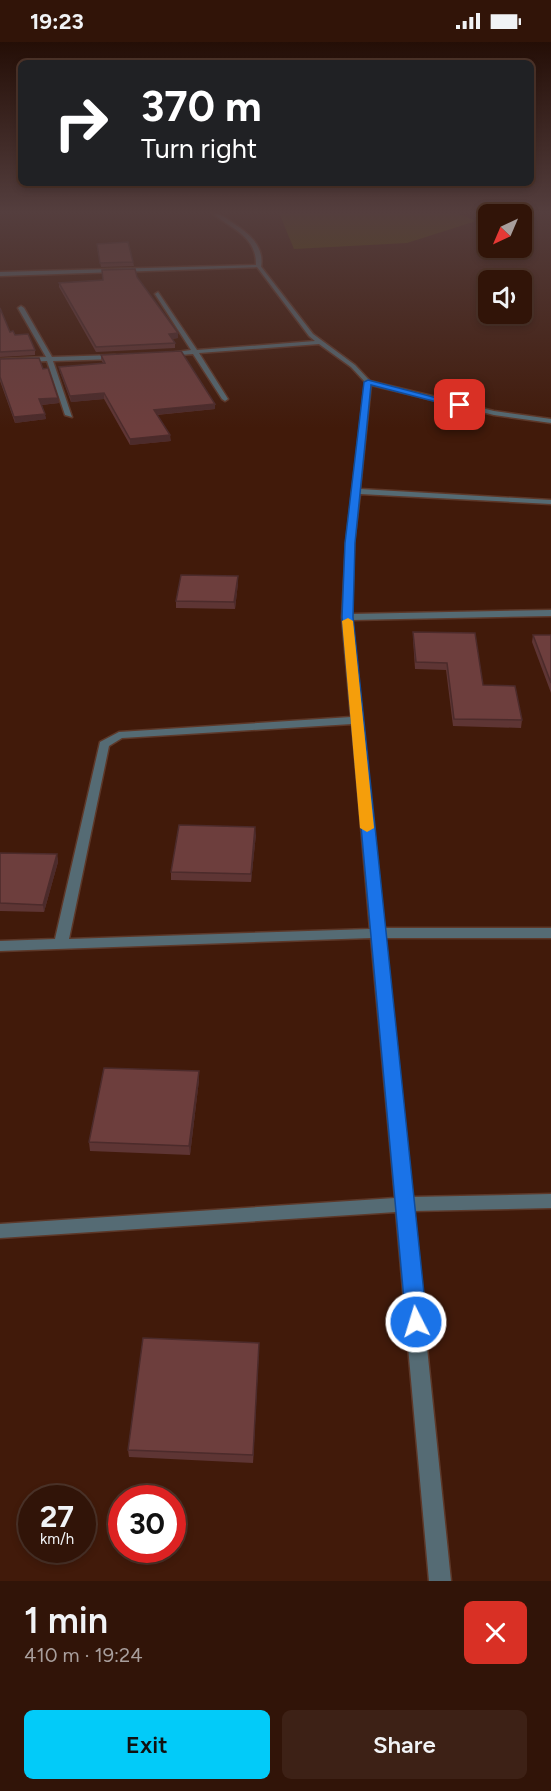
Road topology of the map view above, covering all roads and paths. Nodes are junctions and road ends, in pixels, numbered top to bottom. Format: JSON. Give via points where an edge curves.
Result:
{"nodes":[{"id":1,"x":273,"y":285,"type":"edge"},
{"id":2,"x":158,"y":294,"type":"dead end"},
{"id":3,"x":21,"y":308,"type":"dead end"},
{"id":4,"x":320,"y":342,"type":"junction"},
{"id":5,"x":196,"y":352,"type":"junction"},
{"id":6,"x":162,"y":354,"type":"edge"},
{"id":7,"x":128,"y":356,"type":"edge"},
{"id":8,"x":49,"y":358,"type":"junction"},
{"id":9,"x":0,"y":361,"type":"edge"},
{"id":10,"x":368,"y":382,"type":"junction"},
{"id":11,"x":225,"y":399,"type":"dead end"},
{"id":12,"x":69,"y":415,"type":"dead end"},
{"id":13,"x":551,"y":421,"type":"edge"},
{"id":14,"x":356,"y":491,"type":"junction"},
{"id":15,"x":551,"y":502,"type":"edge"},
{"id":16,"x":551,"y":613,"type":"edge"},
{"id":17,"x":347,"y":617,"type":"junction"},
{"id":18,"x":357,"y":720,"type":"junction"},
{"id":19,"x":377,"y":933,"type":"junction"},
{"id":20,"x":551,"y":933,"type":"edge"},
{"id":21,"x":61,"y":943,"type":"junction"},
{"id":22,"x":0,"y":946,"type":"edge"},
{"id":23,"x":551,"y":1201,"type":"edge"},
{"id":24,"x":405,"y":1204,"type":"junction"},
{"id":25,"x":0,"y":1231,"type":"edge"},
{"id":26,"x":440,"y":1581,"type":"edge"}],
"edges":[{"from":1,"to":4,"type":"street"},
{"from":2,"to":5,"type":"street"},
{"from":3,"to":8,"type":"street"},
{"from":4,"to":5,"type":"street"},
{"from":4,"to":10,"type":"street"},
{"from":5,"to":6,"type":"street"},
{"from":5,"to":11,"type":"street"},
{"from":7,"to":8,"type":"street"},
{"from":8,"to":9,"type":"street"},
{"from":8,"to":12,"type":"street"},
{"from":10,"to":13,"type":"street","via":[[494,413]]},
{"from":10,"to":14,"type":"street"},
{"from":14,"to":15,"type":"street"},
{"from":14,"to":17,"type":"street"},
{"from":16,"to":17,"type":"street"},
{"from":17,"to":18,"type":"street"},
{"from":18,"to":19,"type":"street"},
{"from":18,"to":21,"type":"street","via":[[119,735],[108,739]]},
{"from":19,"to":20,"type":"street"},
{"from":19,"to":21,"type":"street"},
{"from":19,"to":24,"type":"street"},
{"from":21,"to":22,"type":"street"},
{"from":23,"to":24,"type":"street"},
{"from":24,"to":25,"type":"street"},
{"from":24,"to":26,"type":"street"}]}
